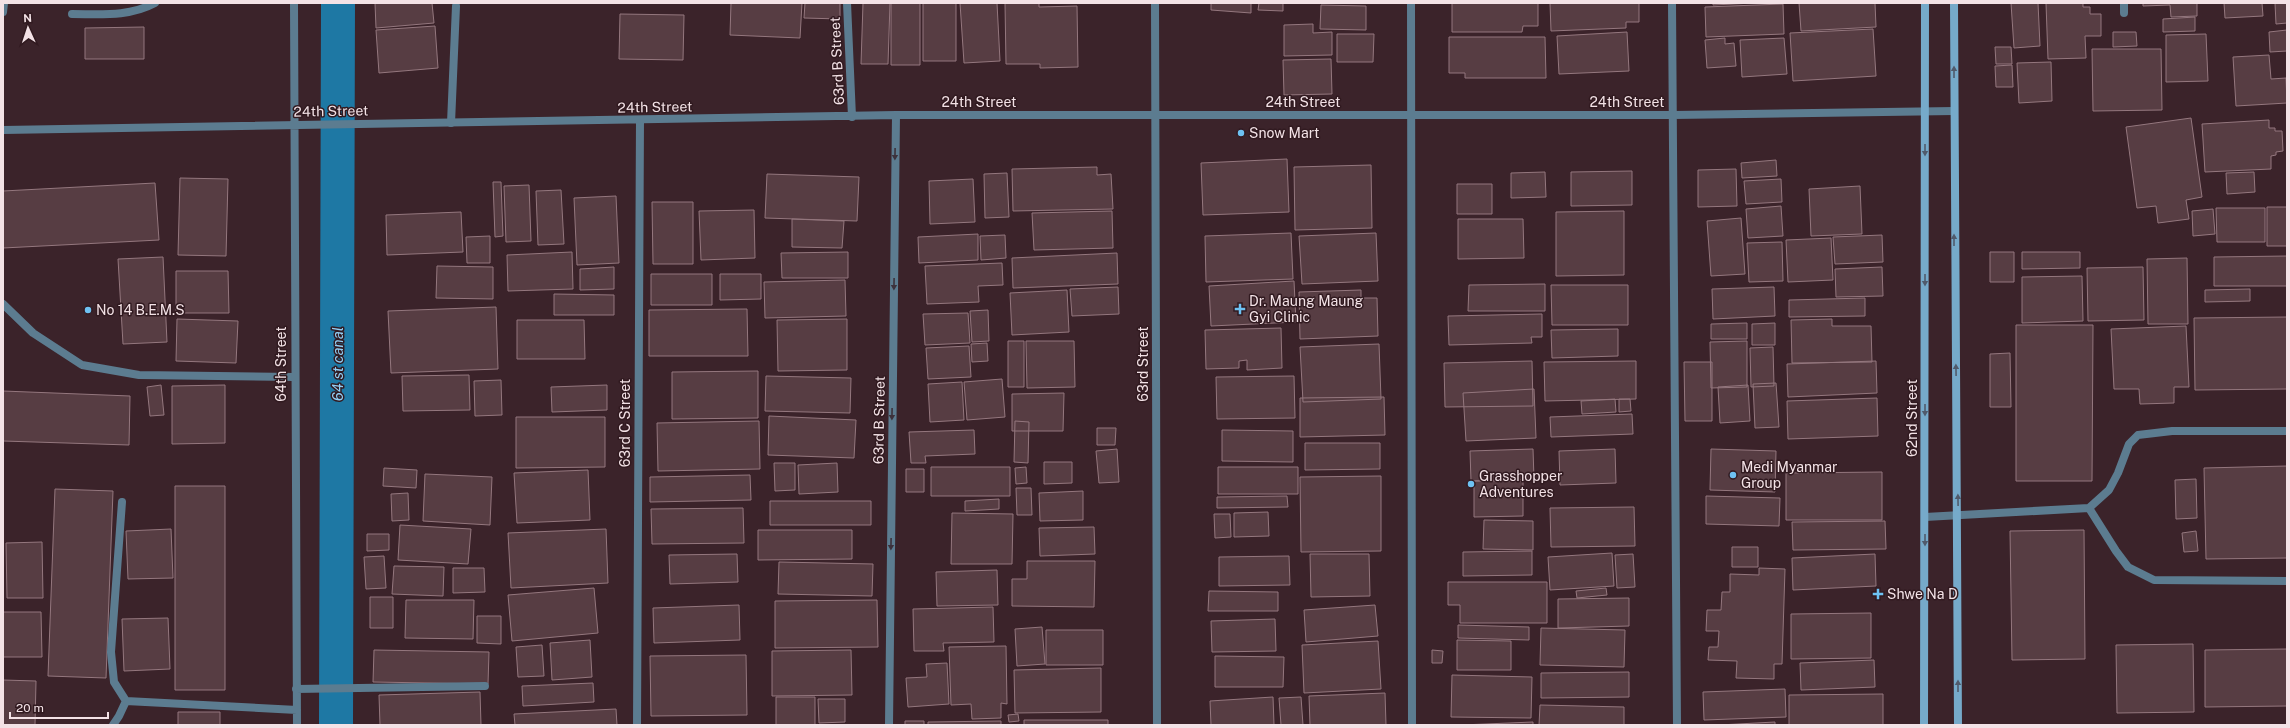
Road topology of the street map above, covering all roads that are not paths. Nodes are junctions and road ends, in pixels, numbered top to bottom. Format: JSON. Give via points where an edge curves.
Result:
{"nodes":[{"id":1,"x":4,"y":3,"type":"edge"},
{"id":2,"x":155,"y":3,"type":"edge"},
{"id":3,"x":294,"y":3,"type":"edge"},
{"id":4,"x":847,"y":3,"type":"edge"},
{"id":5,"x":1155,"y":3,"type":"edge"},
{"id":6,"x":1411,"y":3,"type":"edge"},
{"id":7,"x":1672,"y":3,"type":"edge"},
{"id":8,"x":1925,"y":3,"type":"edge"},
{"id":9,"x":1954,"y":3,"type":"edge"},
{"id":10,"x":2124,"y":3,"type":"edge"},
{"id":11,"x":456,"y":6,"type":"dead end"},
{"id":12,"x":3,"y":12,"type":"edge"},
{"id":13,"x":2124,"y":13,"type":"dead end"},
{"id":14,"x":72,"y":14,"type":"dead end"},
{"id":15,"x":1925,"y":111,"type":"junction"},
{"id":16,"x":1954,"y":111,"type":"junction"},
{"id":17,"x":1156,"y":114,"type":"junction"},
{"id":18,"x":896,"y":115,"type":"junction"},
{"id":19,"x":1411,"y":115,"type":"junction"},
{"id":20,"x":1674,"y":115,"type":"junction"},
{"id":21,"x":852,"y":117,"type":"junction"},
{"id":22,"x":640,"y":120,"type":"junction"},
{"id":23,"x":451,"y":123,"type":"junction"},
{"id":24,"x":293,"y":125,"type":"junction"},
{"id":25,"x":3,"y":130,"type":"edge"},
{"id":26,"x":3,"y":304,"type":"edge"},
{"id":27,"x":294,"y":377,"type":"junction"},
{"id":28,"x":2287,"y":431,"type":"edge"},
{"id":29,"x":122,"y":502,"type":"dead end"},
{"id":30,"x":2089,"y":508,"type":"junction"},
{"id":31,"x":1958,"y":516,"type":"junction"},
{"id":32,"x":1925,"y":517,"type":"junction"},
{"id":33,"x":2287,"y":581,"type":"edge"},
{"id":34,"x":486,"y":686,"type":"dead end"},
{"id":35,"x":296,"y":689,"type":"junction"},
{"id":36,"x":126,"y":701,"type":"junction"},
{"id":37,"x":297,"y":710,"type":"junction"},
{"id":38,"x":112,"y":725,"type":"edge"},
{"id":39,"x":297,"y":725,"type":"edge"},
{"id":40,"x":637,"y":725,"type":"edge"},
{"id":41,"x":889,"y":725,"type":"edge"},
{"id":42,"x":1156,"y":725,"type":"edge"},
{"id":43,"x":1412,"y":725,"type":"edge"},
{"id":44,"x":1677,"y":725,"type":"edge"},
{"id":45,"x":1924,"y":725,"type":"edge"},
{"id":46,"x":1958,"y":725,"type":"edge"}],
"edges":[{"from":1,"to":12,"type":"street"},
{"from":2,"to":14,"type":"street","via":[[124,14]]},
{"from":3,"to":24,"type":"street","name":"64th Street"},
{"from":4,"to":21,"type":"street","name":"63rd B Street"},
{"from":5,"to":17,"type":"street","name":"63rd Street"},
{"from":6,"to":19,"type":"street"},
{"from":7,"to":20,"type":"street"},
{"from":8,"to":15,"type":"main road","name":"62nd Street"},
{"from":16,"to":9,"type":"main road","one_way":true},
{"from":10,"to":13,"type":"street"},
{"from":11,"to":23,"type":"street"},
{"from":15,"to":16,"type":"street","name":"24th Street"},
{"from":15,"to":20,"type":"street","name":"24th Street"},
{"from":15,"to":32,"type":"main road","name":"62nd Street","one_way":true},
{"from":31,"to":16,"type":"main road","one_way":true},
{"from":17,"to":18,"type":"street","name":"24th Street"},
{"from":17,"to":19,"type":"street","name":"24th Street"},
{"from":17,"to":42,"type":"street","name":"63rd Street"},
{"from":18,"to":21,"type":"street","name":"24th Street"},
{"from":18,"to":41,"type":"street","name":"63rd B Street","one_way":true},
{"from":19,"to":20,"type":"street","name":"24th Street"},
{"from":19,"to":43,"type":"street"},
{"from":20,"to":44,"type":"street"},
{"from":21,"to":22,"type":"street","name":"24th Street"},
{"from":22,"to":23,"type":"street","name":"24th Street"},
{"from":22,"to":40,"type":"street","name":"63rd C Street"},
{"from":23,"to":24,"type":"street","name":"24th Street"},
{"from":24,"to":25,"type":"street","name":"24th Street"},
{"from":24,"to":27,"type":"street","name":"64th Street"},
{"from":26,"to":27,"type":"street","via":[[33,333],[82,365],[139,375]]},
{"from":27,"to":35,"type":"street","name":"64th Street"},
{"from":28,"to":30,"type":"street","via":[[2172,431],[2138,435],[2129,444],[2109,490]]},
{"from":29,"to":36,"type":"street","via":[[112,652],[114,682]]},
{"from":30,"to":31,"type":"street"},
{"from":30,"to":33,"type":"street","via":[[2128,566],[2154,580]]},
{"from":31,"to":32,"type":"street"},
{"from":46,"to":31,"type":"main road","one_way":true},
{"from":32,"to":45,"type":"main road","name":"62nd Street","one_way":true},
{"from":34,"to":35,"type":"street"},
{"from":35,"to":37,"type":"street","name":"64th Street"},
{"from":36,"to":37,"type":"street"},
{"from":36,"to":38,"type":"street"},
{"from":37,"to":39,"type":"street","name":"64th Street"}]}
